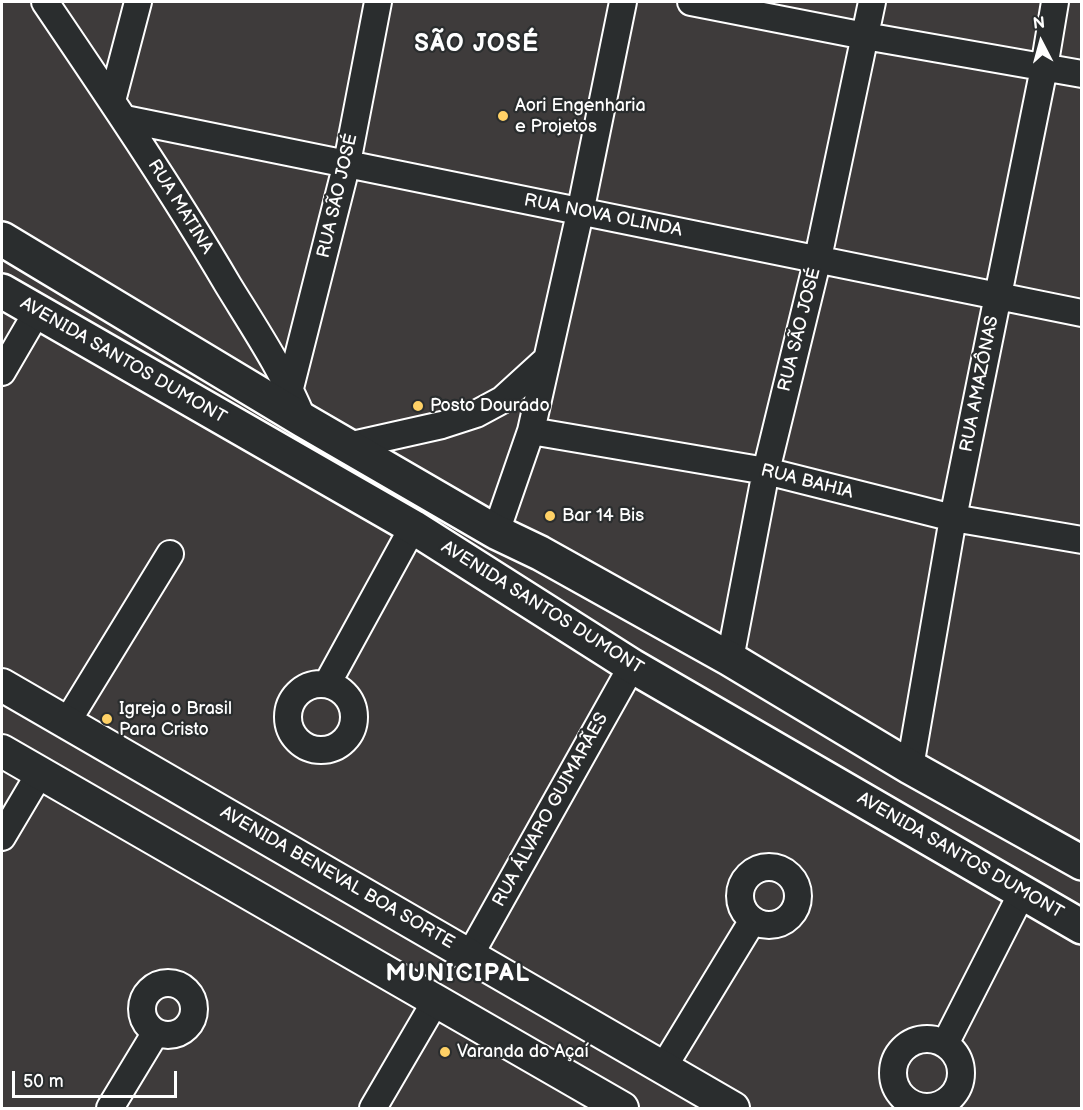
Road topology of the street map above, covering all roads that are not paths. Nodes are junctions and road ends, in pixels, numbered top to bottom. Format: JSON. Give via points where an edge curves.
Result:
{"nodes":[{"id":1,"x":45,"y":2,"type":"edge"},
{"id":2,"x":138,"y":2,"type":"edge"},
{"id":3,"x":378,"y":2,"type":"edge"},
{"id":4,"x":623,"y":2,"type":"edge"},
{"id":5,"x":692,"y":2,"type":"edge"},
{"id":6,"x":872,"y":2,"type":"edge"},
{"id":7,"x":1055,"y":2,"type":"edge"},
{"id":8,"x":865,"y":36,"type":"junction"},
{"id":9,"x":1044,"y":68,"type":"junction"},
{"id":10,"x":1082,"y":74,"type":"edge"},
{"id":11,"x":118,"y":110,"type":"junction"},
{"id":12,"x":347,"y":163,"type":"junction"},
{"id":13,"x":580,"y":213,"type":"junction"},
{"id":14,"x":2,"y":239,"type":"edge"},
{"id":15,"x":818,"y":258,"type":"junction"},
{"id":16,"x":2,"y":291,"type":"edge"},
{"id":17,"x":998,"y":297,"type":"junction"},
{"id":18,"x":38,"y":312,"type":"junction"},
{"id":19,"x":1082,"y":313,"type":"edge"},
{"id":20,"x":547,"y":359,"type":"junction"},
{"id":21,"x":2,"y":372,"type":"edge"},
{"id":22,"x":240,"y":383,"type":"junction"},
{"id":23,"x":290,"y":388,"type":"junction"},
{"id":24,"x":220,"y":417,"type":"junction"},
{"id":25,"x":303,"y":420,"type":"junction"},
{"id":26,"x":531,"y":431,"type":"junction"},
{"id":27,"x":348,"y":446,"type":"junction"},
{"id":28,"x":766,"y":471,"type":"junction"},
{"id":29,"x":953,"y":518,"type":"junction"},
{"id":30,"x":485,"y":526,"type":"junction"},
{"id":31,"x":413,"y":527,"type":"junction"},
{"id":32,"x":1082,"y":540,"type":"edge"},
{"id":33,"x":452,"y":551,"type":"junction"},
{"id":34,"x":170,"y":554,"type":"dead end"},
{"id":35,"x":730,"y":659,"type":"junction"},
{"id":36,"x":632,"y":666,"type":"junction"},
{"id":37,"x":327,"y":684,"type":"dead end"},
{"id":38,"x":2,"y":685,"type":"edge"},
{"id":39,"x":67,"y":722,"type":"junction"},
{"id":40,"x":2,"y":751,"type":"edge"},
{"id":41,"x":910,"y":767,"type":"junction"},
{"id":42,"x":40,"y":773,"type":"junction"},
{"id":43,"x":2,"y":837,"type":"edge"},
{"id":44,"x":1082,"y":863,"type":"edge"},
{"id":45,"x":1022,"y":893,"type":"junction"},
{"id":46,"x":753,"y":920,"type":"dead end"},
{"id":47,"x":1082,"y":927,"type":"edge"},
{"id":48,"x":470,"y":955,"type":"junction"},
{"id":49,"x":435,"y":1002,"type":"junction"},
{"id":50,"x":156,"y":1032,"type":"dead end"},
{"id":51,"x":945,"y":1044,"type":"dead end"},
{"id":52,"x":663,"y":1068,"type":"junction"},
{"id":53,"x":110,"y":1108,"type":"edge"},
{"id":54,"x":373,"y":1108,"type":"edge"},
{"id":55,"x":622,"y":1108,"type":"edge"},
{"id":56,"x":733,"y":1108,"type":"edge"}],
"edges":[{"from":1,"to":11,"type":"street","name":"RUA MATINA"},
{"from":2,"to":11,"type":"street"},
{"from":3,"to":12,"type":"street","name":"RUA SÃO JOSÉ"},
{"from":4,"to":13,"type":"street"},
{"from":5,"to":8,"type":"street"},
{"from":6,"to":8,"type":"street","name":"RUA SÃO JOSÉ"},
{"from":7,"to":9,"type":"street","name":"RUA AMAZÔNAS"},
{"from":8,"to":9,"type":"street"},
{"from":8,"to":15,"type":"street","name":"RUA SÃO JOSÉ"},
{"from":9,"to":10,"type":"street"},
{"from":9,"to":17,"type":"street","name":"RUA AMAZÔNAS"},
{"from":11,"to":12,"type":"street","name":"RUA NOVA OLINDA"},
{"from":11,"to":23,"type":"street","name":"RUA MATINA"},
{"from":12,"to":13,"type":"street","name":"RUA NOVA OLINDA"},
{"from":12,"to":23,"type":"street","name":"RUA SÃO JOSÉ"},
{"from":13,"to":15,"type":"street","name":"RUA NOVA OLINDA"},
{"from":13,"to":20,"type":"street"},
{"from":14,"to":22,"type":"main road"},
{"from":15,"to":17,"type":"street","name":"RUA NOVA OLINDA"},
{"from":15,"to":28,"type":"street","name":"RUA SÃO JOSÉ"},
{"from":16,"to":18,"type":"main road","name":"AVENIDA SANTOS DUMONT"},
{"from":17,"to":19,"type":"street","name":"RUA NOVA OLINDA"},
{"from":17,"to":29,"type":"street","name":"RUA AMAZÔNAS"},
{"from":18,"to":21,"type":"street"},
{"from":18,"to":24,"type":"main road","name":"AVENIDA SANTOS DUMONT"},
{"from":20,"to":26,"type":"street"},
{"from":20,"to":27,"type":"street","via":[[502,400],[476,414]]},
{"from":22,"to":24,"type":"main road"},
{"from":22,"to":25,"type":"main road"},
{"from":23,"to":25,"type":"street","name":"RUA MATINA"},
{"from":24,"to":31,"type":"main road","name":"AVENIDA SANTOS DUMONT"},
{"from":25,"to":27,"type":"main road"},
{"from":26,"to":28,"type":"street","name":"RUA BAHIA"},
{"from":26,"to":30,"type":"street"},
{"from":27,"to":30,"type":"main road"},
{"from":28,"to":29,"type":"street","name":"RUA BAHIA"},
{"from":28,"to":35,"type":"street","name":"RUA SÃO JOSÉ"},
{"from":29,"to":32,"type":"street","name":"RUA BAHIA"},
{"from":29,"to":41,"type":"street","name":"RUA AMAZÔNAS"},
{"from":30,"to":33,"type":"main road"},
{"from":30,"to":35,"type":"main road"},
{"from":31,"to":33,"type":"main road","name":"AVENIDA SANTOS DUMONT"},
{"from":31,"to":37,"type":"street"},
{"from":33,"to":36,"type":"main road","name":"AVENIDA SANTOS DUMONT"},
{"from":34,"to":39,"type":"street"},
{"from":35,"to":41,"type":"main road"},
{"from":36,"to":45,"type":"main road","name":"AVENIDA SANTOS DUMONT"},
{"from":36,"to":48,"type":"street","name":"RUA ÁLVARO GUIMARÃES"},
{"from":38,"to":39,"type":"street","name":"AVENIDA BENEVAL BOA SORTE"},
{"from":39,"to":48,"type":"street","name":"AVENIDA BENEVAL BOA SORTE"},
{"from":40,"to":42,"type":"street"},
{"from":41,"to":44,"type":"main road"},
{"from":42,"to":43,"type":"street"},
{"from":42,"to":49,"type":"street"},
{"from":45,"to":47,"type":"main road","name":"AVENIDA SANTOS DUMONT"},
{"from":45,"to":51,"type":"street"},
{"from":46,"to":52,"type":"street"},
{"from":48,"to":52,"type":"street","name":"AVENIDA BENEVAL BOA SORTE"},
{"from":49,"to":54,"type":"street"},
{"from":49,"to":55,"type":"street"},
{"from":50,"to":53,"type":"street"},
{"from":52,"to":56,"type":"street","name":"AVENIDA BENEVAL BOA SORTE"}]}
